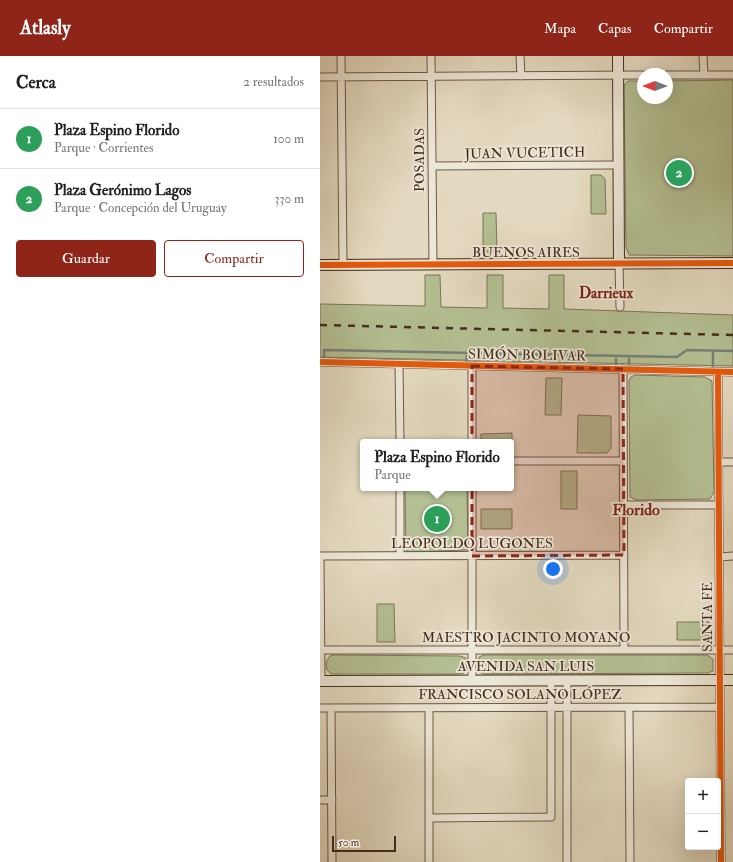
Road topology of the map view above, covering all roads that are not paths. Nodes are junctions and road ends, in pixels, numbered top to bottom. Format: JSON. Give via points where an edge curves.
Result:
{"nodes":[{"id":1,"x":341,"y":56,"type":"edge"},
{"id":2,"x":431,"y":56,"type":"edge"},
{"id":3,"x":520,"y":56,"type":"edge"},
{"id":4,"x":618,"y":56,"type":"edge"},
{"id":5,"x":703,"y":56,"type":"edge"},
{"id":6,"x":618,"y":75,"type":"junction"},
{"id":7,"x":637,"y":75,"type":"edge"},
{"id":8,"x":673,"y":75,"type":"edge"},
{"id":9,"x":704,"y":75,"type":"junction"},
{"id":10,"x":733,"y":75,"type":"edge"},
{"id":11,"x":431,"y":76,"type":"junction"},
{"id":12,"x":520,"y":76,"type":"junction"},
{"id":13,"x":320,"y":77,"type":"edge"},
{"id":14,"x":341,"y":77,"type":"junction"},
{"id":15,"x":618,"y":165,"type":"junction"},
{"id":16,"x":432,"y":166,"type":"junction"},
{"id":17,"x":733,"y":263,"type":"edge"},
{"id":18,"x":433,"y":264,"type":"junction"},
{"id":19,"x":619,"y":264,"type":"junction"},
{"id":20,"x":320,"y":265,"type":"edge"},
{"id":21,"x":343,"y":265,"type":"junction"},
{"id":22,"x":620,"y":307,"type":"dead end"},
{"id":23,"x":320,"y":362,"type":"edge"},
{"id":24,"x":399,"y":364,"type":"junction"},
{"id":25,"x":472,"y":366,"type":"junction"},
{"id":26,"x":623,"y":369,"type":"junction"},
{"id":27,"x":718,"y":372,"type":"junction"},
{"id":28,"x":733,"y":372,"type":"edge"},
{"id":29,"x":400,"y":439,"type":"edge"},
{"id":30,"x":472,"y":439,"type":"edge"},
{"id":31,"x":514,"y":461,"type":"edge"},
{"id":32,"x":623,"y":461,"type":"junction"},
{"id":33,"x":718,"y":462,"type":"junction"},
{"id":34,"x":733,"y":462,"type":"edge"},
{"id":35,"x":400,"y":491,"type":"edge"},
{"id":36,"x":472,"y":491,"type":"edge"},
{"id":37,"x":623,"y":504,"type":"junction"},
{"id":38,"x":719,"y":504,"type":"junction"},
{"id":39,"x":624,"y":555,"type":"junction"},
{"id":40,"x":400,"y":556,"type":"junction"},
{"id":41,"x":472,"y":556,"type":"junction"},
{"id":42,"x":719,"y":556,"type":"junction"},
{"id":43,"x":733,"y":556,"type":"edge"},
{"id":44,"x":320,"y":557,"type":"edge"},
{"id":45,"x":320,"y":650,"type":"edge"},
{"id":46,"x":472,"y":650,"type":"junction"},
{"id":47,"x":624,"y":650,"type":"junction"},
{"id":48,"x":720,"y":650,"type":"junction"},
{"id":49,"x":733,"y":650,"type":"edge"},
{"id":50,"x":551,"y":680,"type":"junction"},
{"id":51,"x":567,"y":680,"type":"junction"},
{"id":52,"x":720,"y":680,"type":"junction"},
{"id":53,"x":733,"y":680,"type":"edge"},
{"id":54,"x":320,"y":681,"type":"edge"},
{"id":55,"x":472,"y":681,"type":"junction"},
{"id":56,"x":551,"y":707,"type":"junction"},
{"id":57,"x":567,"y":707,"type":"junction"},
{"id":58,"x":629,"y":707,"type":"junction"},
{"id":59,"x":720,"y":707,"type":"junction"},
{"id":60,"x":320,"y":708,"type":"edge"},
{"id":61,"x":331,"y":708,"type":"junction"},
{"id":62,"x":429,"y":708,"type":"junction"},
{"id":63,"x":320,"y":800,"type":"edge"},
{"id":64,"x":332,"y":800,"type":"junction"},
{"id":65,"x":429,"y":818,"type":"junction"},
{"id":66,"x":332,"y":862,"type":"edge"},
{"id":67,"x":429,"y":862,"type":"edge"},
{"id":68,"x":568,"y":862,"type":"edge"},
{"id":69,"x":630,"y":862,"type":"edge"},
{"id":70,"x":721,"y":862,"type":"edge"}],
"edges":[{"from":1,"to":14,"type":"street"},
{"from":2,"to":11,"type":"street","name":"POSADAS"},
{"from":3,"to":12,"type":"street"},
{"from":4,"to":6,"type":"street"},
{"from":5,"to":9,"type":"street"},
{"from":6,"to":7,"type":"street"},
{"from":6,"to":12,"type":"street"},
{"from":6,"to":15,"type":"street"},
{"from":8,"to":9,"type":"street"},
{"from":9,"to":10,"type":"street"},
{"from":11,"to":12,"type":"street"},
{"from":11,"to":14,"type":"street"},
{"from":11,"to":16,"type":"street","name":"POSADAS"},
{"from":13,"to":14,"type":"street"},
{"from":14,"to":21,"type":"street"},
{"from":15,"to":16,"type":"street","name":"JUAN VUCETICH"},
{"from":15,"to":19,"type":"street"},
{"from":16,"to":18,"type":"street","name":"POSADAS"},
{"from":17,"to":19,"type":"street","name":"BUENOS AIRES"},
{"from":18,"to":19,"type":"street","name":"BUENOS AIRES"},
{"from":18,"to":21,"type":"street","name":"BUENOS AIRES"},
{"from":19,"to":22,"type":"street"},
{"from":20,"to":21,"type":"street","name":"BUENOS AIRES"},
{"from":23,"to":24,"type":"street","name":"SIMÓN BOLIVAR"},
{"from":24,"to":25,"type":"street","name":"SIMÓN BOLIVAR"},
{"from":24,"to":29,"type":"street"},
{"from":25,"to":26,"type":"street","name":"SIMÓN BOLIVAR"},
{"from":25,"to":30,"type":"street"},
{"from":26,"to":27,"type":"street","name":"SIMÓN BOLIVAR"},
{"from":26,"to":32,"type":"street"},
{"from":27,"to":28,"type":"street","name":"SIMÓN BOLIVAR"},
{"from":27,"to":33,"type":"street","name":"SANTA FE"},
{"from":31,"to":32,"type":"street"},
{"from":32,"to":37,"type":"street"},
{"from":33,"to":34,"type":"street"},
{"from":33,"to":38,"type":"street","name":"SANTA FE"},
{"from":35,"to":40,"type":"street"},
{"from":36,"to":41,"type":"street"},
{"from":37,"to":38,"type":"street"},
{"from":37,"to":39,"type":"street"},
{"from":38,"to":42,"type":"street","name":"SANTA FE"},
{"from":39,"to":41,"type":"street","name":"LEOPOLDO LUGONES"},
{"from":39,"to":47,"type":"street"},
{"from":40,"to":41,"type":"street","name":"LEOPOLDO LUGONES"},
{"from":40,"to":44,"type":"street","name":"LEOPOLDO LUGONES"},
{"from":41,"to":46,"type":"street"},
{"from":42,"to":43,"type":"street"},
{"from":42,"to":48,"type":"street","name":"SANTA FE"},
{"from":44,"to":45,"type":"street"},
{"from":45,"to":46,"type":"street","name":"MAESTRO JACINTO MOYANO"},
{"from":45,"to":54,"type":"street"},
{"from":46,"to":47,"type":"street","name":"MAESTRO JACINTO MOYANO"},
{"from":46,"to":55,"type":"street"},
{"from":47,"to":48,"type":"street","name":"MAESTRO JACINTO MOYANO"},
{"from":48,"to":49,"type":"street","name":"MAESTRO JACINTO MOYANO"},
{"from":48,"to":52,"type":"street","name":"SANTA FE"},
{"from":50,"to":51,"type":"street","name":"AVENIDA SAN LUIS"},
{"from":50,"to":55,"type":"street","name":"AVENIDA SAN LUIS"},
{"from":50,"to":56,"type":"street"},
{"from":51,"to":52,"type":"street","name":"AVENIDA SAN LUIS"},
{"from":51,"to":57,"type":"street"},
{"from":52,"to":53,"type":"street","name":"AVENIDA SAN LUIS"},
{"from":52,"to":59,"type":"street","name":"SANTA FE"},
{"from":54,"to":55,"type":"street","name":"AVENIDA SAN LUIS"},
{"from":56,"to":57,"type":"street","name":"FRANCISCO SOLANO LÓPEZ"},
{"from":56,"to":62,"type":"street","name":"FRANCISCO SOLANO LÓPEZ"},
{"from":56,"to":65,"type":"street","via":[[551,816]]},
{"from":57,"to":58,"type":"street","name":"FRANCISCO SOLANO LÓPEZ"},
{"from":57,"to":68,"type":"street"},
{"from":58,"to":59,"type":"street","name":"FRANCISCO SOLANO LÓPEZ"},
{"from":58,"to":69,"type":"street"},
{"from":59,"to":70,"type":"street","name":"SANTA FE"},
{"from":60,"to":61,"type":"street","name":"FRANCISCO SOLANO LÓPEZ"},
{"from":61,"to":62,"type":"street","name":"FRANCISCO SOLANO LÓPEZ"},
{"from":61,"to":64,"type":"street"},
{"from":62,"to":65,"type":"street"},
{"from":63,"to":64,"type":"street"},
{"from":64,"to":66,"type":"street"},
{"from":65,"to":67,"type":"street"}]}
